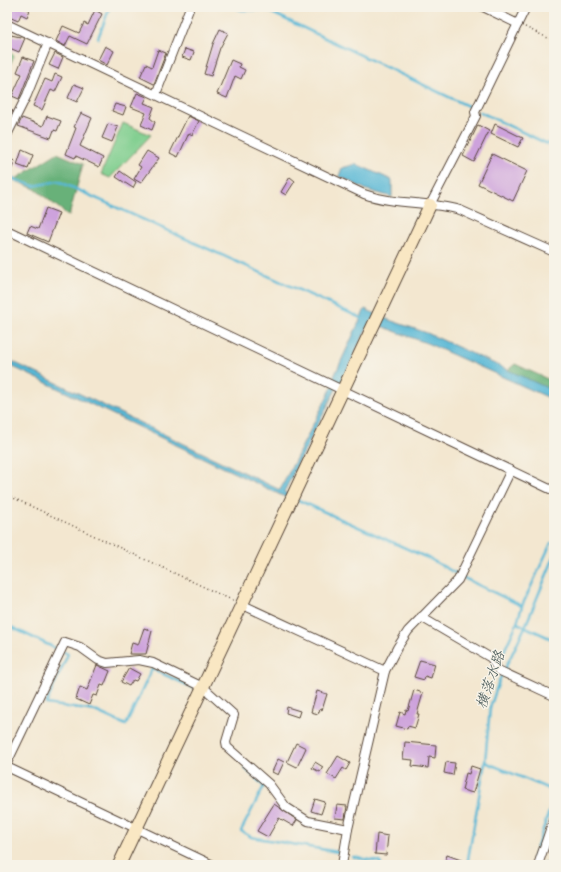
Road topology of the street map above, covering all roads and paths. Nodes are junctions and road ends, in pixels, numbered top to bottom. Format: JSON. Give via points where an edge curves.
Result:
{"nodes":[{"id":1,"x":190,"y":7,"type":"edge"},
{"id":2,"x":483,"y":7,"type":"edge"},
{"id":3,"x":526,"y":7,"type":"edge"},
{"id":4,"x":7,"y":24,"type":"edge"},
{"id":5,"x":518,"y":24,"type":"junction"},
{"id":6,"x":554,"y":41,"type":"edge"},
{"id":7,"x":48,"y":43,"type":"junction"},
{"id":8,"x":156,"y":94,"type":"junction"},
{"id":9,"x":7,"y":135,"type":"edge"},
{"id":10,"x":430,"y":205,"type":"junction"},
{"id":11,"x":7,"y":230,"type":"edge"},
{"id":12,"x":554,"y":252,"type":"edge"},
{"id":13,"x":343,"y":391,"type":"junction"},
{"id":14,"x":511,"y":470,"type":"junction"},
{"id":15,"x":554,"y":491,"type":"edge"},
{"id":16,"x":7,"y":494,"type":"edge"},
{"id":17,"x":243,"y":605,"type":"junction"},
{"id":18,"x":421,"y":616,"type":"junction"},
{"id":19,"x":385,"y":671,"type":"junction"},
{"id":20,"x":203,"y":687,"type":"junction"},
{"id":21,"x":554,"y":696,"type":"edge"},
{"id":22,"x":7,"y":763,"type":"edge"},
{"id":23,"x":7,"y":767,"type":"edge"},
{"id":24,"x":554,"y":818,"type":"edge"},
{"id":25,"x":137,"y":828,"type":"junction"},
{"id":26,"x":348,"y":829,"type":"junction"},
{"id":27,"x":119,"y":865,"type":"edge"},
{"id":28,"x":213,"y":865,"type":"edge"},
{"id":29,"x":342,"y":865,"type":"edge"},
{"id":30,"x":538,"y":865,"type":"edge"}],
"edges":[{"from":1,"to":8,"type":"street"},
{"from":2,"to":5,"type":"street"},
{"from":3,"to":5,"type":"street"},
{"from":4,"to":7,"type":"street"},
{"from":5,"to":6,"type":"path"},
{"from":5,"to":10,"type":"street","via":[[475,112],[476,116]]},
{"from":7,"to":8,"type":"street"},
{"from":7,"to":9,"type":"street"},
{"from":8,"to":10,"type":"street","via":[[364,194],[389,201]]},
{"from":10,"to":12,"type":"street","via":[[460,210]]},
{"from":10,"to":13,"type":"street"},
{"from":11,"to":13,"type":"street"},
{"from":13,"to":14,"type":"street"},
{"from":13,"to":17,"type":"street"},
{"from":14,"to":15,"type":"street"},
{"from":14,"to":18,"type":"street","via":[[460,576]]},
{"from":16,"to":17,"type":"path"},
{"from":17,"to":19,"type":"street"},
{"from":17,"to":20,"type":"street"},
{"from":18,"to":19,"type":"street","via":[[397,648]]},
{"from":18,"to":21,"type":"street","via":[[491,658],[498,670]]},
{"from":19,"to":26,"type":"street"},
{"from":20,"to":22,"type":"street","via":[[153,663],[139,660],[107,663],[98,660],[80,647],[65,642]]},
{"from":20,"to":25,"type":"street"},
{"from":20,"to":26,"type":"street","via":[[234,715],[226,742],[227,747],[269,784],[286,807],[308,821]]},
{"from":23,"to":25,"type":"street"},
{"from":24,"to":30,"type":"street"},
{"from":25,"to":27,"type":"street"},
{"from":25,"to":28,"type":"street"},
{"from":26,"to":29,"type":"street"}]}
